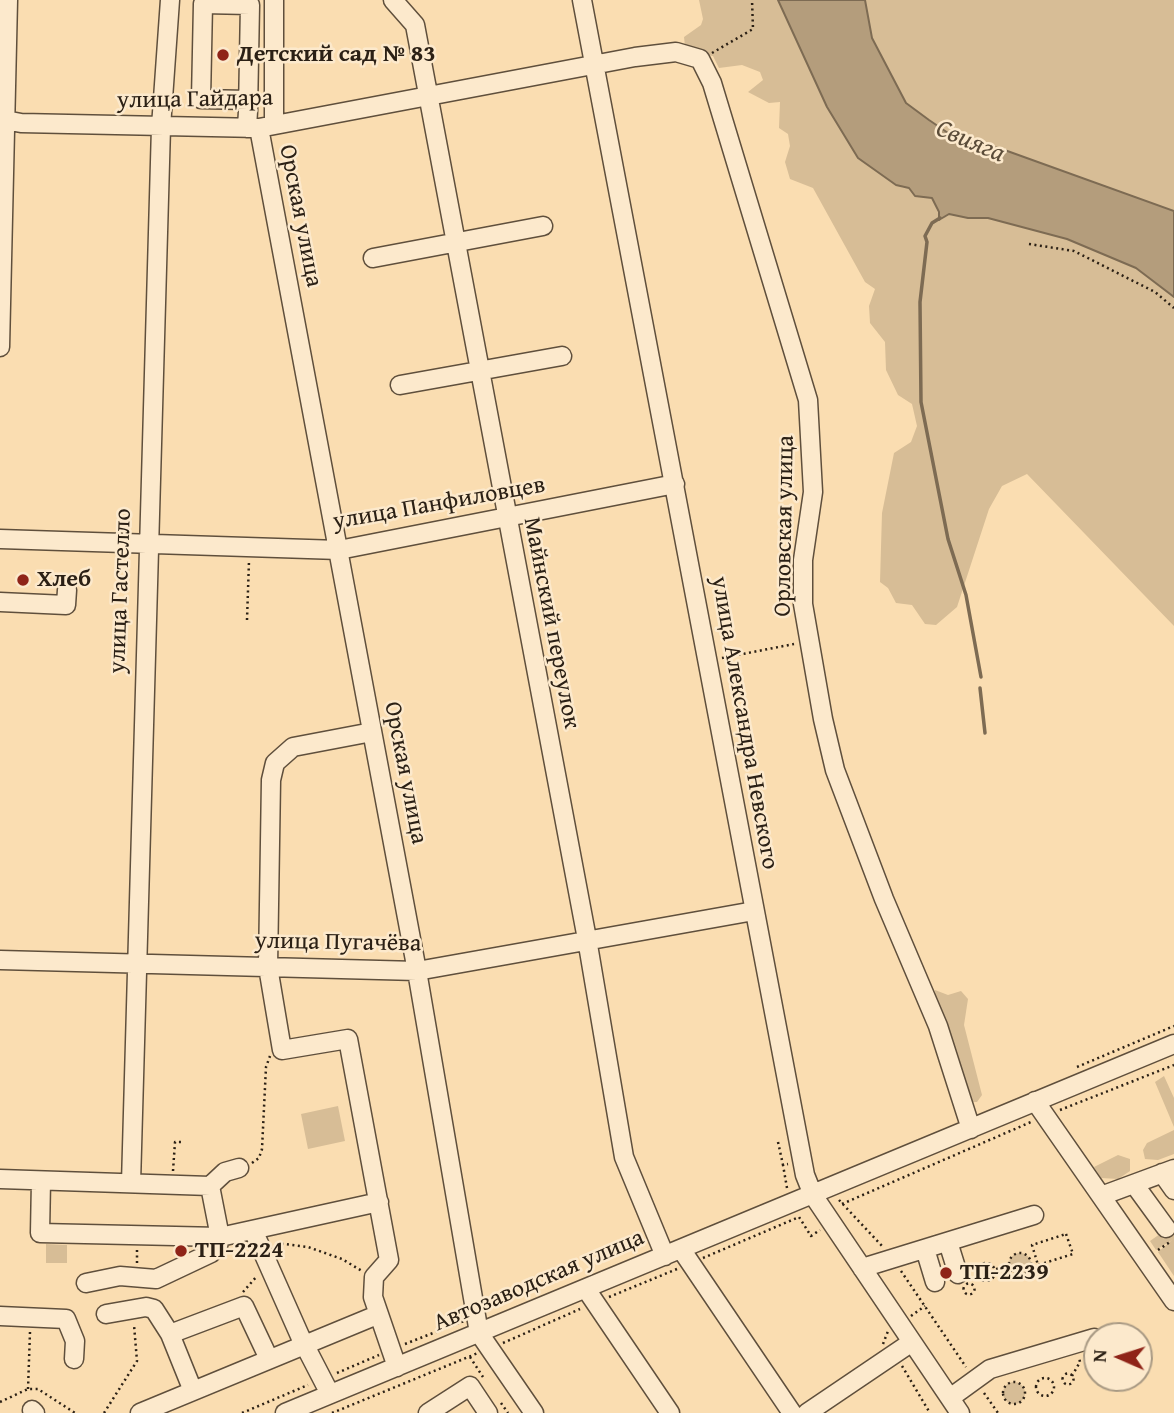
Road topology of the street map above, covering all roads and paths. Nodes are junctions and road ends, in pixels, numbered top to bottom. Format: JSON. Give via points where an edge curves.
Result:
{"nodes":[{"id":1,"x":8,"y":0,"type":"edge"},
{"id":2,"x":170,"y":0,"type":"edge"},
{"id":3,"x":274,"y":0,"type":"edge"},
{"id":4,"x":393,"y":0,"type":"edge"},
{"id":5,"x":582,"y":0,"type":"edge"},
{"id":6,"x":752,"y":0,"type":"edge"},
{"id":7,"x":700,"y":59,"type":"junction"},
{"id":8,"x":596,"y":65,"type":"junction"},
{"id":9,"x":426,"y":97,"type":"junction"},
{"id":10,"x":248,"y":100,"type":"junction"},
{"id":11,"x":2,"y":119,"type":"edge"},
{"id":12,"x":161,"y":127,"type":"junction"},
{"id":13,"x":260,"y":127,"type":"junction"},
{"id":14,"x":542,"y":226,"type":"dead end"},
{"id":15,"x":455,"y":243,"type":"junction"},
{"id":16,"x":1029,"y":244,"type":"dead end"},
{"id":17,"x":373,"y":258,"type":"dead end"},
{"id":18,"x":1,"y":262,"type":"edge"},
{"id":19,"x":1174,"y":308,"type":"edge"},
{"id":20,"x":0,"y":347,"type":"edge"},
{"id":21,"x":562,"y":356,"type":"dead end"},
{"id":22,"x":478,"y":371,"type":"junction"},
{"id":23,"x":400,"y":385,"type":"dead end"},
{"id":24,"x":675,"y":484,"type":"junction"},
{"id":25,"x":505,"y":518,"type":"junction"},
{"id":26,"x":0,"y":539,"type":"edge"},
{"id":27,"x":147,"y":544,"type":"junction"},
{"id":28,"x":249,"y":548,"type":"junction"},
{"id":29,"x":339,"y":550,"type":"junction"},
{"id":30,"x":67,"y":590,"type":"dead end"},
{"id":31,"x":0,"y":602,"type":"edge"},
{"id":32,"x":247,"y":620,"type":"dead end"},
{"id":33,"x":809,"y":641,"type":"junction"},
{"id":34,"x":708,"y":661,"type":"junction"},
{"id":35,"x":372,"y":732,"type":"junction"},
{"id":36,"x":754,"y":911,"type":"junction"},
{"id":37,"x":587,"y":939,"type":"junction"},
{"id":38,"x":0,"y":960,"type":"edge"},
{"id":39,"x":136,"y":964,"type":"junction"},
{"id":40,"x":268,"y":967,"type":"junction"},
{"id":41,"x":417,"y":971,"type":"junction"},
{"id":42,"x":1174,"y":1044,"type":"edge"},
{"id":43,"x":282,"y":1050,"type":"junction"},
{"id":44,"x":1174,"y":1065,"type":"edge"},
{"id":45,"x":1040,"y":1109,"type":"junction"},
{"id":46,"x":971,"y":1129,"type":"junction"},
{"id":47,"x":181,"y":1142,"type":"dead end"},
{"id":48,"x":778,"y":1142,"type":"dead end"},
{"id":49,"x":783,"y":1165,"type":"dead end"},
{"id":50,"x":239,"y":1168,"type":"joint"},
{"id":51,"x":1168,"y":1171,"type":"edge"},
{"id":52,"x":0,"y":1179,"type":"edge"},
{"id":53,"x":41,"y":1181,"type":"junction"},
{"id":54,"x":131,"y":1183,"type":"junction"},
{"id":55,"x":1134,"y":1184,"type":"junction"},
{"id":56,"x":173,"y":1185,"type":"junction"},
{"id":57,"x":210,"y":1186,"type":"junction"},
{"id":58,"x":831,"y":1188,"type":"junction"},
{"id":59,"x":1174,"y":1190,"type":"edge"},
{"id":60,"x":813,"y":1195,"type":"junction"},
{"id":61,"x":1101,"y":1196,"type":"junction"},
{"id":62,"x":379,"y":1202,"type":"junction"},
{"id":63,"x":842,"y":1204,"type":"junction"},
{"id":64,"x":1034,"y":1215,"type":"dead end"},
{"id":65,"x":1169,"y":1234,"type":"joint"},
{"id":66,"x":255,"y":1236,"type":"junction"},
{"id":67,"x":220,"y":1237,"type":"junction"},
{"id":68,"x":948,"y":1242,"type":"junction"},
{"id":69,"x":925,"y":1249,"type":"junction"},
{"id":70,"x":673,"y":1253,"type":"junction"},
{"id":71,"x":1152,"y":1254,"type":"dead end"},
{"id":72,"x":1035,"y":1256,"type":"junction"},
{"id":73,"x":1029,"y":1258,"type":"junction"},
{"id":74,"x":267,"y":1265,"type":"junction"},
{"id":75,"x":893,"y":1267,"type":"junction"},
{"id":76,"x":1010,"y":1267,"type":"junction"},
{"id":77,"x":862,"y":1268,"type":"junction"},
{"id":78,"x":994,"y":1269,"type":"junction"},
{"id":79,"x":958,"y":1274,"type":"dead end"},
{"id":80,"x":374,"y":1277,"type":"junction"},
{"id":81,"x":979,"y":1277,"type":"junction"},
{"id":82,"x":156,"y":1279,"type":"junction"},
{"id":83,"x":935,"y":1282,"type":"dead end"},
{"id":84,"x":86,"y":1283,"type":"dead end"},
{"id":85,"x":973,"y":1285,"type":"dead end"},
{"id":86,"x":586,"y":1289,"type":"junction"},
{"id":87,"x":1174,"y":1301,"type":"edge"},
{"id":88,"x":244,"y":1306,"type":"junction"},
{"id":89,"x":925,"y":1306,"type":"junction"},
{"id":90,"x":139,"y":1308,"type":"junction"},
{"id":91,"x":106,"y":1314,"type":"dead end"},
{"id":92,"x":0,"y":1315,"type":"edge"},
{"id":93,"x":377,"y":1315,"type":"junction"},
{"id":94,"x":30,"y":1316,"type":"junction"},
{"id":95,"x":909,"y":1317,"type":"dead end"},
{"id":96,"x":462,"y":1321,"type":"dead end"},
{"id":97,"x":891,"y":1329,"type":"dead end"},
{"id":98,"x":479,"y":1333,"type":"junction"},
{"id":99,"x":170,"y":1334,"type":"junction"},
{"id":100,"x":1083,"y":1341,"type":"edge"},
{"id":101,"x":912,"y":1342,"type":"junction"},
{"id":102,"x":1075,"y":1344,"type":"junction"},
{"id":103,"x":304,"y":1345,"type":"junction"},
{"id":104,"x":882,"y":1350,"type":"dead end"},
{"id":105,"x":394,"y":1358,"type":"junction"},
{"id":106,"x":74,"y":1359,"type":"dead end"},
{"id":107,"x":269,"y":1359,"type":"junction"},
{"id":108,"x":894,"y":1369,"type":"dead end"},
{"id":109,"x":1072,"y":1376,"type":"junction"},
{"id":110,"x":975,"y":1380,"type":"junction"},
{"id":111,"x":1063,"y":1381,"type":"junction"},
{"id":112,"x":1054,"y":1384,"type":"junction"},
{"id":113,"x":327,"y":1387,"type":"junction"},
{"id":114,"x":28,"y":1388,"type":"dead end"},
{"id":115,"x":1036,"y":1388,"type":"junction"},
{"id":116,"x":193,"y":1391,"type":"junction"},
{"id":117,"x":1025,"y":1391,"type":"junction"},
{"id":118,"x":950,"y":1398,"type":"junction"},
{"id":119,"x":104,"y":1413,"type":"edge"},
{"id":120,"x":140,"y":1413,"type":"edge"},
{"id":121,"x":242,"y":1413,"type":"edge"},
{"id":122,"x":285,"y":1413,"type":"edge"},
{"id":123,"x":428,"y":1413,"type":"edge"},
{"id":124,"x":488,"y":1413,"type":"edge"},
{"id":125,"x":534,"y":1413,"type":"edge"},
{"id":126,"x":670,"y":1413,"type":"edge"},
{"id":127,"x":792,"y":1413,"type":"edge"},
{"id":128,"x":807,"y":1413,"type":"edge"},
{"id":129,"x":930,"y":1413,"type":"edge"},
{"id":130,"x":960,"y":1413,"type":"edge"},
{"id":131,"x":998,"y":1413,"type":"edge"}],
"edges":[{"from":1,"to":11,"type":"street"},
{"from":2,"to":12,"type":"street","name":"улица Гастелло"},
{"from":3,"to":13,"type":"street"},
{"from":4,"to":9,"type":"street","name":"Майнский переулок","via":[[415,25]]},
{"from":5,"to":8,"type":"street","name":"улица Александра Невского"},
{"from":6,"to":7,"type":"path","via":[[753,29]]},
{"from":7,"to":8,"type":"street","via":[[676,52]]},
{"from":7,"to":33,"type":"street","name":"Орловская улица","via":[[712,83],[808,400],[813,492],[803,560],[803,604]]},
{"from":8,"to":9,"type":"street","name":"улица Гайдара"},
{"from":8,"to":24,"type":"street","name":"улица Александра Невского"},
{"from":9,"to":13,"type":"street","name":"улица Гайдара"},
{"from":9,"to":15,"type":"street","name":"Майнский переулок"},
{"from":10,"to":10,"type":"street","via":[[250,5],[204,4],[201,99]]},
{"from":10,"to":13,"type":"street"},
{"from":11,"to":12,"type":"street","name":"улица Гайдара"},
{"from":11,"to":18,"type":"street"},
{"from":12,"to":13,"type":"street","name":"улица Гайдара"},
{"from":12,"to":27,"type":"street","name":"улица Гастелло"},
{"from":13,"to":29,"type":"street","name":"Орская улица"},
{"from":14,"to":15,"type":"street"},
{"from":15,"to":17,"type":"street"},
{"from":15,"to":22,"type":"street","name":"Майнский переулок"},
{"from":16,"to":19,"type":"path","via":[[1074,251],[1155,292]]},
{"from":18,"to":20,"type":"street"},
{"from":21,"to":22,"type":"street"},
{"from":22,"to":23,"type":"street"},
{"from":22,"to":25,"type":"street","name":"Майнский переулок"},
{"from":24,"to":25,"type":"street","name":"улица Панфиловцев"},
{"from":24,"to":34,"type":"street","name":"улица Александра Невского"},
{"from":25,"to":29,"type":"street","name":"улица Панфиловцев"},
{"from":25,"to":37,"type":"street","name":"Майнский переулок"},
{"from":26,"to":27,"type":"street","name":"улица Панфиловцев"},
{"from":27,"to":28,"type":"street","name":"улица Панфиловцев"},
{"from":27,"to":39,"type":"street","name":"улица Гастелло"},
{"from":28,"to":29,"type":"street","name":"улица Панфиловцев"},
{"from":28,"to":32,"type":"path"},
{"from":29,"to":35,"type":"street","name":"Орская улица"},
{"from":30,"to":31,"type":"street","via":[[66,605]]},
{"from":33,"to":34,"type":"path"},
{"from":33,"to":46,"type":"street","name":"Орловская улица","via":[[835,771],[938,1026]]},
{"from":34,"to":36,"type":"street","name":"улица Александра Невского"},
{"from":35,"to":40,"type":"street","via":[[293,747],[275,763]]},
{"from":35,"to":41,"type":"street","name":"Орская улица"},
{"from":36,"to":37,"type":"street","name":"улица Пугачёва"},
{"from":36,"to":60,"type":"street","name":"улица Александра Невского","via":[[805,1175]]},
{"from":37,"to":41,"type":"street","name":"улица Пугачёва"},
{"from":37,"to":70,"type":"street","name":"Майнский переулок","via":[[624,1157]]},
{"from":38,"to":39,"type":"street","name":"улица Пугачёва"},
{"from":39,"to":40,"type":"street","name":"улица Пугачёва"},
{"from":39,"to":54,"type":"street","name":"улица Гастелло"},
{"from":40,"to":41,"type":"street","name":"улица Пугачёва"},
{"from":40,"to":43,"type":"street"},
{"from":41,"to":98,"type":"street","name":"Орская улица"},
{"from":42,"to":45,"type":"street"},
{"from":43,"to":50,"type":"path","via":[[270,1056],[266,1067],[259,1158]]},
{"from":43,"to":62,"type":"street","via":[[348,1039]]},
{"from":44,"to":45,"type":"path"},
{"from":45,"to":46,"type":"street"},
{"from":45,"to":61,"type":"street"},
{"from":45,"to":63,"type":"path"},
{"from":46,"to":58,"type":"street"},
{"from":47,"to":56,"type":"path","via":[[175,1142]]},
{"from":48,"to":49,"type":"path"},
{"from":50,"to":57,"type":"street","via":[[225,1172]]},
{"from":51,"to":55,"type":"street"},
{"from":51,"to":59,"type":"street"},
{"from":52,"to":53,"type":"street"},
{"from":53,"to":54,"type":"street"},
{"from":53,"to":67,"type":"street","via":[[40,1233]]},
{"from":54,"to":56,"type":"street"},
{"from":55,"to":61,"type":"street"},
{"from":55,"to":65,"type":"street"},
{"from":56,"to":57,"type":"street"},
{"from":57,"to":67,"type":"street"},
{"from":58,"to":60,"type":"street"},
{"from":58,"to":63,"type":"path"},
{"from":60,"to":70,"type":"street","name":"Автозаводская улица"},
{"from":60,"to":77,"type":"street","name":"улица Александра Невского"},
{"from":61,"to":87,"type":"street"},
{"from":62,"to":66,"type":"street"},
{"from":62,"to":80,"type":"street","via":[[389,1260]]},
{"from":63,"to":75,"type":"path"},
{"from":64,"to":68,"type":"street"},
{"from":65,"to":71,"type":"path"},
{"from":66,"to":67,"type":"street"},
{"from":66,"to":74,"type":"street"},
{"from":66,"to":80,"type":"path","via":[[308,1247]]},
{"from":67,"to":82,"type":"street","via":[[211,1253]]},
{"from":68,"to":69,"type":"street"},
{"from":68,"to":79,"type":"street"},
{"from":69,"to":75,"type":"street"},
{"from":69,"to":83,"type":"street"},
{"from":70,"to":86,"type":"street","name":"Автозаводская улица"},
{"from":70,"to":127,"type":"street","name":"Майнский переулок"},
{"from":72,"to":72,"type":"path","via":[[1038,1265],[1073,1254],[1066,1234],[1032,1245]]},
{"from":72,"to":73,"type":"path"},
{"from":73,"to":76,"type":"path","via":[[1017,1254]]},
{"from":73,"to":76,"type":"path","via":[[1031,1265],[1025,1274]]},
{"from":74,"to":88,"type":"path","via":[[242,1293]]},
{"from":74,"to":103,"type":"street"},
{"from":75,"to":77,"type":"street"},
{"from":75,"to":89,"type":"path","via":[[900,1270]]},
{"from":76,"to":78,"type":"path"},
{"from":77,"to":101,"type":"street","name":"улица Александра Невского"},
{"from":78,"to":81,"type":"path","via":[[990,1279]]},
{"from":78,"to":81,"type":"path","via":[[983,1263],[977,1269]]},
{"from":80,"to":93,"type":"street"},
{"from":81,"to":85,"type":"path"},
{"from":82,"to":84,"type":"street","via":[[120,1276]]},
{"from":82,"to":90,"type":"street"},
{"from":86,"to":98,"type":"street","name":"Автозаводская улица"},
{"from":86,"to":126,"type":"street"},
{"from":88,"to":99,"type":"street"},
{"from":88,"to":107,"type":"street"},
{"from":89,"to":95,"type":"path"},
{"from":89,"to":110,"type":"path"},
{"from":90,"to":91,"type":"street"},
{"from":90,"to":99,"type":"street","via":[[159,1315]]},
{"from":90,"to":119,"type":"path","via":[[137,1362]]},
{"from":92,"to":94,"type":"street"},
{"from":93,"to":103,"type":"street"},
{"from":93,"to":105,"type":"street"},
{"from":94,"to":106,"type":"street","via":[[66,1319],[75,1341]]},
{"from":94,"to":114,"type":"path"},
{"from":96,"to":105,"type":"path"},
{"from":97,"to":104,"type":"path"},
{"from":98,"to":105,"type":"street","name":"Автозаводская улица"},
{"from":98,"to":125,"type":"street","name":"Орская улица"},
{"from":99,"to":116,"type":"street"},
{"from":100,"to":102,"type":"street"},
{"from":101,"to":118,"type":"street","name":"улица Александра Невского"},
{"from":101,"to":128,"type":"street"},
{"from":102,"to":109,"type":"path","via":[[1080,1362]]},
{"from":102,"to":110,"type":"street","via":[[990,1369]]},
{"from":103,"to":107,"type":"street"},
{"from":103,"to":113,"type":"street"},
{"from":105,"to":113,"type":"street","name":"Автозаводская улица"},
{"from":105,"to":113,"type":"path"},
{"from":107,"to":116,"type":"street"},
{"from":108,"to":129,"type":"path","via":[[901,1364]]},
{"from":109,"to":111,"type":"path","via":[[1066,1375]]},
{"from":109,"to":111,"type":"path","via":[[1072,1384]]},
{"from":110,"to":118,"type":"street"},
{"from":110,"to":131,"type":"path"},
{"from":111,"to":112,"type":"path"},
{"from":112,"to":115,"type":"path","via":[[1044,1378]]},
{"from":112,"to":115,"type":"path","via":[[1048,1396]]},
{"from":113,"to":121,"type":"path"},
{"from":113,"to":122,"type":"street","name":"Автозаводская улица"},
{"from":115,"to":117,"type":"path"},
{"from":116,"to":120,"type":"street"},
{"from":117,"to":117,"type":"path","via":[[1015,1382],[1003,1394],[1015,1404],[1024,1399]]},
{"from":118,"to":130,"type":"street","name":"улица Александра Невского"},
{"from":123,"to":124,"type":"street","via":[[470,1385]]}]}
